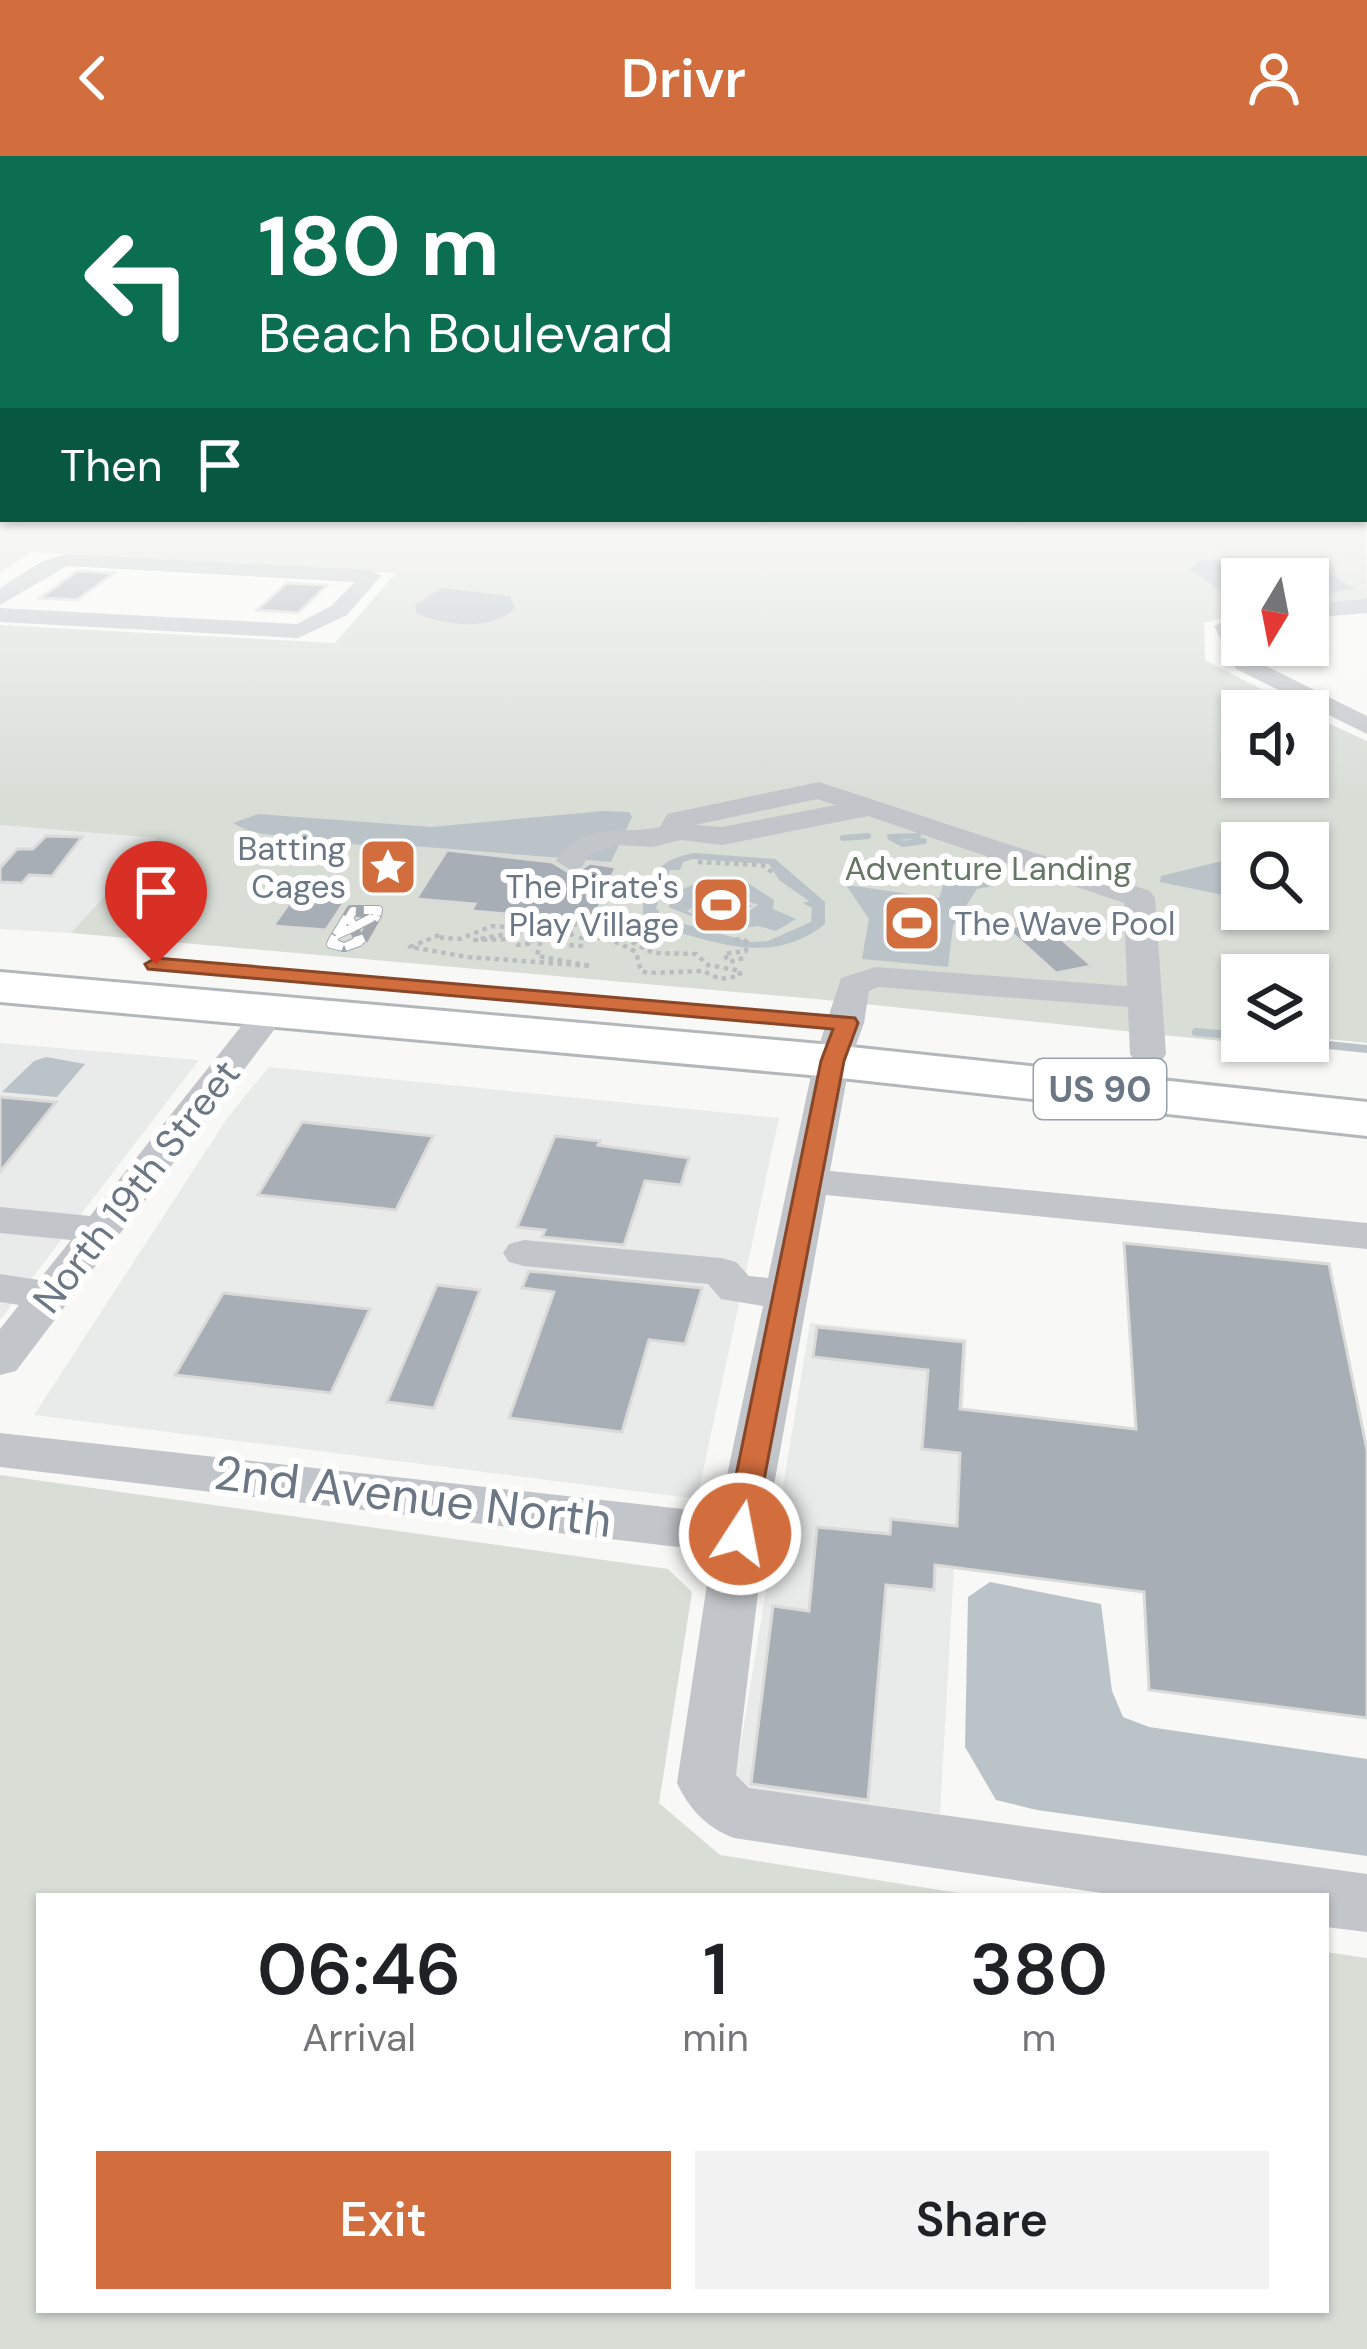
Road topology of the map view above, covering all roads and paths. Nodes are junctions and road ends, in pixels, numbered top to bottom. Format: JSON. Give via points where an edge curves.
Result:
{"nodes":[{"id":1,"x":356,"y":594,"type":"edge"},
{"id":2,"x":1367,"y":606,"type":"edge"},
{"id":3,"x":1,"y":609,"type":"edge"},
{"id":4,"x":1329,"y":609,"type":"edge"},
{"id":5,"x":1248,"y":666,"type":"edge"},
{"id":6,"x":1367,"y":726,"type":"edge"},
{"id":7,"x":690,"y":855,"type":"junction"},
{"id":8,"x":571,"y":861,"type":"dead end"},
{"id":9,"x":772,"y":872,"type":"dead end"},
{"id":10,"x":719,"y":897,"type":"dead end"},
{"id":11,"x":692,"y":909,"type":"dead end"},
{"id":12,"x":528,"y":921,"type":"dead end"},
{"id":13,"x":564,"y":923,"type":"dead end"},
{"id":14,"x":735,"y":939,"type":"dead end"},
{"id":15,"x":746,"y":954,"type":"dead end"},
{"id":16,"x":4,"y":963,"type":"edge"},
{"id":17,"x":1144,"y":998,"type":"junction"},
{"id":18,"x":271,"y":1011,"type":"junction"},
{"id":19,"x":840,"y":1042,"type":"junction"},
{"id":20,"x":1148,"y":1054,"type":"junction"},
{"id":21,"x":1367,"y":1077,"type":"edge"},
{"id":22,"x":1367,"y":1119,"type":"edge"},
{"id":23,"x":809,"y":1180,"type":"junction"},
{"id":24,"x":0,"y":1220,"type":"edge"},
{"id":25,"x":102,"y":1230,"type":"junction"},
{"id":26,"x":1367,"y":1236,"type":"edge"},
{"id":27,"x":524,"y":1253,"type":"dead end"},
{"id":28,"x":0,"y":1288,"type":"edge"},
{"id":29,"x":787,"y":1294,"type":"junction"},
{"id":30,"x":50,"y":1297,"type":"junction"},
{"id":31,"x":0,"y":1360,"type":"edge"},
{"id":32,"x":0,"y":1450,"type":"edge"},
{"id":33,"x":740,"y":1534,"type":"junction"},
{"id":34,"x":1294,"y":1893,"type":"edge"},
{"id":35,"x":1329,"y":1898,"type":"edge"},
{"id":36,"x":1367,"y":1904,"type":"edge"}],
"edges":[{"from":1,"to":3,"type":"street","via":[[316,627],[298,631]]},
{"from":2,"to":4,"type":"street"},
{"from":5,"to":6,"type":"street"},
{"from":7,"to":8,"type":"street","via":[[615,836],[578,849]]},
{"from":7,"to":9,"type":"path"},
{"from":7,"to":17,"type":"street","via":[[677,820],[819,790],[1139,898]]},
{"from":10,"to":11,"type":"path","via":[[725,917]]},
{"from":12,"to":13,"type":"path","via":[[410,947],[591,966],[538,949],[530,938],[518,945],[475,940],[547,922],[575,933],[557,944],[581,946],[592,935],[618,941],[648,973],[703,971],[720,979],[741,971]]},
{"from":14,"to":15,"type":"path","via":[[746,941]]},
{"from":16,"to":18,"type":"highway","number":"US 90"},
{"from":16,"to":19,"type":"highway","number":"US 90"},
{"from":17,"to":19,"type":"street","via":[[875,977],[854,986]]},
{"from":17,"to":20,"type":"street"},
{"from":18,"to":19,"type":"highway","number":"US 90"},
{"from":18,"to":25,"type":"street","name":"North 19th Street"},
{"from":19,"to":20,"type":"highway","number":"US 90"},
{"from":19,"to":22,"type":"highway","number":"US 90"},
{"from":19,"to":23,"type":"street"},
{"from":20,"to":21,"type":"highway","number":"US 90"},
{"from":23,"to":26,"type":"street"},
{"from":23,"to":29,"type":"street"},
{"from":24,"to":25,"type":"street"},
{"from":25,"to":30,"type":"street","name":"North 19th Street"},
{"from":27,"to":29,"type":"street","via":[[721,1272],[736,1289]]},
{"from":28,"to":30,"type":"street"},
{"from":29,"to":33,"type":"street"},
{"from":30,"to":31,"type":"street","name":"North 19th Street"},
{"from":32,"to":33,"type":"street","name":"2nd Avenue North"},
{"from":33,"to":34,"type":"street","via":[[706,1783],[734,1813]]},
{"from":35,"to":36,"type":"street"}]}
